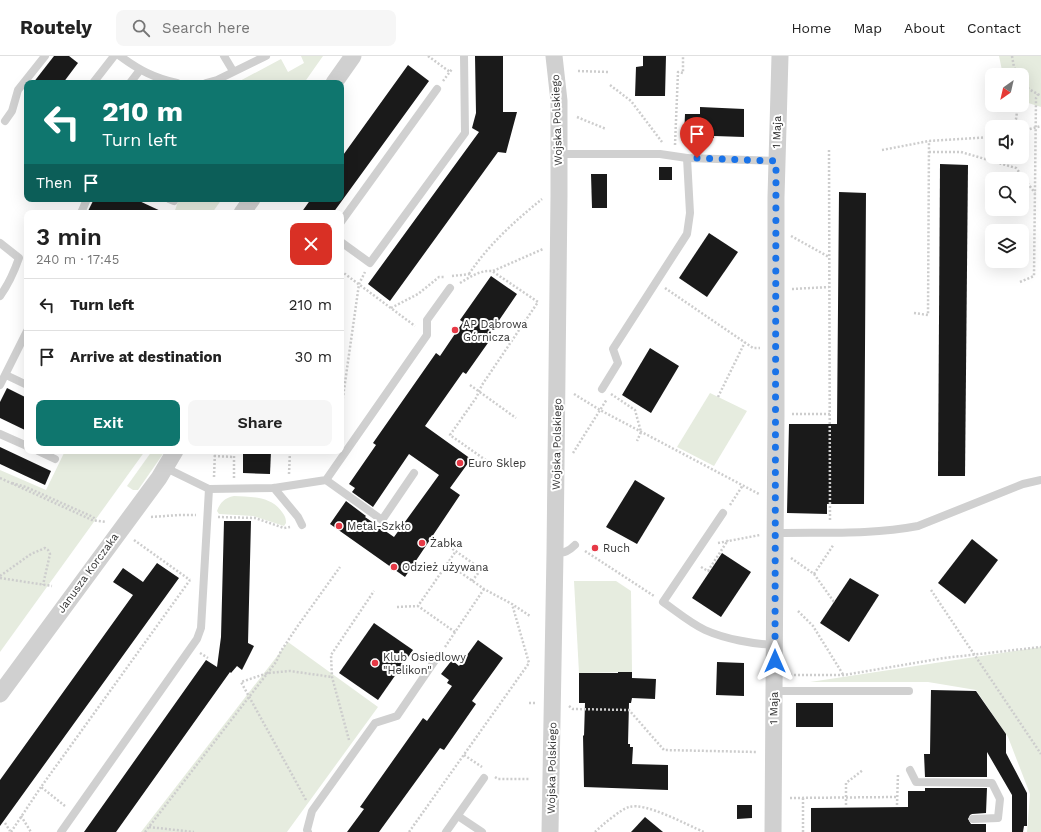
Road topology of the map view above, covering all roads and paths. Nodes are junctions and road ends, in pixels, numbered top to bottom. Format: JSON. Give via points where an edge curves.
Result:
{"nodes":[{"id":1,"x":45,"y":56,"type":"edge"},
{"id":2,"x":114,"y":56,"type":"edge"},
{"id":3,"x":120,"y":56,"type":"edge"},
{"id":4,"x":224,"y":56,"type":"edge"},
{"id":5,"x":266,"y":56,"type":"edge"},
{"id":6,"x":353,"y":56,"type":"edge"},
{"id":7,"x":428,"y":56,"type":"edge"},
{"id":8,"x":464,"y":56,"type":"edge"},
{"id":9,"x":554,"y":56,"type":"edge"},
{"id":10,"x":683,"y":56,"type":"edge"},
{"id":11,"x":780,"y":56,"type":"edge"},
{"id":12,"x":1012,"y":56,"type":"edge"},
{"id":13,"x":1014,"y":68,"type":"edge"},
{"id":14,"x":140,"y":70,"type":"junction"},
{"id":15,"x":578,"y":71,"type":"dead end"},
{"id":16,"x":233,"y":72,"type":"junction"},
{"id":17,"x":450,"y":72,"type":"dead end"},
{"id":18,"x":609,"y":72,"type":"dead end"},
{"id":19,"x":26,"y":80,"type":"edge"},
{"id":20,"x":95,"y":80,"type":"edge"},
{"id":21,"x":132,"y":80,"type":"edge"},
{"id":22,"x":163,"y":80,"type":"edge"},
{"id":23,"x":217,"y":80,"type":"edge"},
{"id":24,"x":336,"y":80,"type":"edge"},
{"id":25,"x":24,"y":82,"type":"edge"},
{"id":26,"x":610,"y":85,"type":"dead end"},
{"id":27,"x":1029,"y":89,"type":"edge"},
{"id":28,"x":437,"y":90,"type":"dead end"},
{"id":29,"x":1038,"y":94,"type":"junction"},
{"id":30,"x":1041,"y":96,"type":"edge"},
{"id":31,"x":577,"y":117,"type":"dead end"},
{"id":32,"x":5,"y":121,"type":"dead end"},
{"id":33,"x":1041,"y":126,"type":"edge"},
{"id":34,"x":1036,"y":128,"type":"junction"},
{"id":35,"x":606,"y":129,"type":"dead end"},
{"id":36,"x":1029,"y":130,"type":"edge"},
{"id":37,"x":985,"y":137,"type":"edge"},
{"id":38,"x":929,"y":141,"type":"junction"},
{"id":39,"x":829,"y":150,"type":"dead end"},
{"id":40,"x":882,"y":150,"type":"dead end"},
{"id":41,"x":929,"y":152,"type":"junction"},
{"id":42,"x":560,"y":154,"type":"junction"},
{"id":43,"x":674,"y":157,"type":"junction"},
{"id":44,"x":687,"y":158,"type":"junction"},
{"id":45,"x":776,"y":161,"type":"junction"},
{"id":46,"x":1035,"y":193,"type":"junction"},
{"id":47,"x":548,"y":195,"type":"dead end"},
{"id":48,"x":344,"y":218,"type":"edge"},
{"id":49,"x":776,"y":227,"type":"junction"},
{"id":50,"x":0,"y":243,"type":"edge"},
{"id":51,"x":344,"y":244,"type":"edge"},
{"id":52,"x":544,"y":248,"type":"dead end"},
{"id":53,"x":829,"y":257,"type":"junction"},
{"id":54,"x":370,"y":262,"type":"junction"},
{"id":55,"x":492,"y":271,"type":"junction"},
{"id":56,"x":344,"y":273,"type":"edge"},
{"id":57,"x":477,"y":273,"type":"junction"},
{"id":58,"x":470,"y":274,"type":"junction"},
{"id":59,"x":656,"y":282,"type":"junction"},
{"id":60,"x":1020,"y":282,"type":"dead end"},
{"id":61,"x":359,"y":284,"type":"junction"},
{"id":62,"x":829,"y":287,"type":"junction"},
{"id":63,"x":450,"y":288,"type":"joint"},
{"id":64,"x":776,"y":290,"type":"junction"},
{"id":65,"x":0,"y":296,"type":"edge"},
{"id":66,"x":391,"y":308,"type":"junction"},
{"id":67,"x":914,"y":313,"type":"dead end"},
{"id":68,"x":427,"y":334,"type":"junction"},
{"id":69,"x":24,"y":337,"type":"edge"},
{"id":70,"x":745,"y":342,"type":"junction"},
{"id":71,"x":776,"y":348,"type":"junction"},
{"id":72,"x":6,"y":375,"type":"junction"},
{"id":73,"x":24,"y":384,"type":"edge"},
{"id":74,"x":0,"y":385,"type":"edge"},
{"id":75,"x":470,"y":385,"type":"dead end"},
{"id":76,"x":602,"y":389,"type":"dead end"},
{"id":77,"x":344,"y":390,"type":"edge"},
{"id":78,"x":479,"y":392,"type":"junction"},
{"id":79,"x":572,"y":393,"type":"dead end"},
{"id":80,"x":610,"y":394,"type":"dead end"},
{"id":81,"x":718,"y":397,"type":"dead end"},
{"id":82,"x":606,"y":400,"type":"dead end"},
{"id":83,"x":600,"y":410,"type":"junction"},
{"id":84,"x":776,"y":414,"type":"junction"},
{"id":85,"x":830,"y":414,"type":"junction"},
{"id":86,"x":516,"y":418,"type":"dead end"},
{"id":87,"x":641,"y":432,"type":"junction"},
{"id":88,"x":0,"y":434,"type":"edge"},
{"id":89,"x":637,"y":441,"type":"dead end"},
{"id":90,"x":24,"y":445,"type":"edge"},
{"id":91,"x":45,"y":454,"type":"edge"},
{"id":92,"x":173,"y":454,"type":"edge"},
{"id":93,"x":290,"y":454,"type":"edge"},
{"id":94,"x":344,"y":454,"type":"edge"},
{"id":95,"x":344,"y":454,"type":"edge"},
{"id":96,"x":214,"y":456,"type":"joint"},
{"id":97,"x":572,"y":456,"type":"dead end"},
{"id":98,"x":234,"y":457,"type":"joint"},
{"id":99,"x":55,"y":458,"type":"dead end"},
{"id":100,"x":487,"y":461,"type":"dead end"},
{"id":101,"x":166,"y":468,"type":"junction"},
{"id":102,"x":414,"y":473,"type":"dead end"},
{"id":103,"x":0,"y":478,"type":"edge"},
{"id":104,"x":326,"y":480,"type":"junction"},
{"id":105,"x":1041,"y":480,"type":"edge"},
{"id":106,"x":288,"y":485,"type":"junction"},
{"id":107,"x":743,"y":485,"type":"junction"},
{"id":108,"x":274,"y":488,"type":"junction"},
{"id":109,"x":211,"y":489,"type":"junction"},
{"id":110,"x":234,"y":489,"type":"junction"},
{"id":111,"x":750,"y":489,"type":"dead end"},
{"id":112,"x":723,"y":513,"type":"joint"},
{"id":113,"x":207,"y":516,"type":"junction"},
{"id":114,"x":97,"y":520,"type":"dead end"},
{"id":115,"x":126,"y":520,"type":"junction"},
{"id":116,"x":302,"y":525,"type":"joint"},
{"id":117,"x":776,"y":532,"type":"junction"},
{"id":118,"x":833,"y":532,"type":"junction"},
{"id":119,"x":728,"y":540,"type":"junction"},
{"id":120,"x":137,"y":542,"type":"dead end"},
{"id":121,"x":448,"y":544,"type":"dead end"},
{"id":122,"x":575,"y":545,"type":"joint"},
{"id":123,"x":700,"y":547,"type":"junction"},
{"id":124,"x":456,"y":551,"type":"junction"},
{"id":125,"x":556,"y":553,"type":"junction"},
{"id":126,"x":775,"y":555,"type":"junction"},
{"id":127,"x":691,"y":560,"type":"junction"},
{"id":128,"x":447,"y":563,"type":"junction"},
{"id":129,"x":340,"y":567,"type":"dead end"},
{"id":130,"x":814,"y":574,"type":"junction"},
{"id":131,"x":0,"y":577,"type":"edge"},
{"id":132,"x":190,"y":580,"type":"junction"},
{"id":133,"x":472,"y":581,"type":"junction"},
{"id":134,"x":203,"y":582,"type":"junction"},
{"id":135,"x":43,"y":585,"type":"junction"},
{"id":136,"x":52,"y":586,"type":"dead end"},
{"id":137,"x":484,"y":589,"type":"junction"},
{"id":138,"x":931,"y":590,"type":"dead end"},
{"id":139,"x":374,"y":591,"type":"dead end"},
{"id":140,"x":663,"y":602,"type":"junction"},
{"id":141,"x":834,"y":602,"type":"dead end"},
{"id":142,"x":512,"y":604,"type":"junction"},
{"id":143,"x":418,"y":606,"type":"junction"},
{"id":144,"x":397,"y":607,"type":"dead end"},
{"id":145,"x":798,"y":611,"type":"dead end"},
{"id":146,"x":530,"y":616,"type":"dead end"},
{"id":147,"x":455,"y":632,"type":"junction"},
{"id":148,"x":450,"y":639,"type":"dead end"},
{"id":149,"x":775,"y":645,"type":"junction"},
{"id":150,"x":1041,"y":647,"type":"edge"},
{"id":151,"x":974,"y":654,"type":"junction"},
{"id":152,"x":438,"y":656,"type":"dead end"},
{"id":153,"x":785,"y":671,"type":"dead end"},
{"id":154,"x":268,"y":673,"type":"junction"},
{"id":155,"x":844,"y":675,"type":"junction"},
{"id":156,"x":332,"y":677,"type":"junction"},
{"id":157,"x":775,"y":691,"type":"junction"},
{"id":158,"x":851,"y":691,"type":"junction"},
{"id":159,"x":909,"y":691,"type":"dead end"},
{"id":160,"x":0,"y":694,"type":"edge"},
{"id":161,"x":249,"y":698,"type":"junction"},
{"id":162,"x":572,"y":709,"type":"dead end"},
{"id":163,"x":774,"y":751,"type":"junction"},
{"id":164,"x":353,"y":754,"type":"junction"},
{"id":165,"x":1041,"y":754,"type":"edge"},
{"id":166,"x":863,"y":770,"type":"dead end"},
{"id":167,"x":898,"y":770,"type":"dead end"},
{"id":168,"x":910,"y":770,"type":"dead end"},
{"id":169,"x":484,"y":778,"type":"dead end"},
{"id":170,"x":42,"y":787,"type":"junction"},
{"id":171,"x":846,"y":797,"type":"junction"},
{"id":172,"x":897,"y":797,"type":"junction"},
{"id":173,"x":803,"y":798,"type":"dead end"},
{"id":174,"x":808,"y":798,"type":"dead end"},
{"id":175,"x":846,"y":805,"type":"dead end"},
{"id":176,"x":897,"y":805,"type":"dead end"},
{"id":177,"x":312,"y":811,"type":"junction"},
{"id":178,"x":74,"y":813,"type":"junction"},
{"id":179,"x":21,"y":816,"type":"junction"},
{"id":180,"x":458,"y":816,"type":"junction"},
{"id":181,"x":973,"y":819,"type":"dead end"},
{"id":182,"x":5,"y":823,"type":"dead end"},
{"id":183,"x":148,"y":827,"type":"junction"},
{"id":184,"x":11,"y":832,"type":"edge"},
{"id":185,"x":31,"y":832,"type":"edge"},
{"id":186,"x":61,"y":832,"type":"edge"},
{"id":187,"x":145,"y":832,"type":"edge"},
{"id":188,"x":194,"y":832,"type":"edge"},
{"id":189,"x":308,"y":832,"type":"edge"},
{"id":190,"x":409,"y":832,"type":"edge"},
{"id":191,"x":446,"y":832,"type":"edge"},
{"id":192,"x":482,"y":832,"type":"edge"},
{"id":193,"x":550,"y":832,"type":"edge"},
{"id":194,"x":595,"y":832,"type":"edge"},
{"id":195,"x":704,"y":832,"type":"edge"},
{"id":196,"x":774,"y":832,"type":"edge"},
{"id":197,"x":803,"y":832,"type":"edge"}],
"edges":[{"from":1,"to":19,"type":"lane"},
{"from":2,"to":20,"type":"lane"},
{"from":3,"to":14,"type":"lane"},
{"from":4,"to":16,"type":"lane"},
{"from":5,"to":16,"type":"lane"},
{"from":6,"to":24,"type":"street"},
{"from":7,"to":17,"type":"path"},
{"from":8,"to":54,"type":"lane","via":[[465,133]]},
{"from":9,"to":42,"type":"street","name":"Wojska Polskiego","via":[[559,101]]},
{"from":10,"to":43,"type":"path","via":[[683,73],[678,72]]},
{"from":11,"to":45,"type":"street","name":"1 Maja"},
{"from":12,"to":13,"type":"path"},
{"from":14,"to":21,"type":"lane"},
{"from":14,"to":22,"type":"lane"},
{"from":15,"to":18,"type":"path"},
{"from":16,"to":23,"type":"lane"},
{"from":25,"to":32,"type":"lane","via":[[18,90],[12,111]]},
{"from":26,"to":43,"type":"path","via":[[631,101]]},
{"from":27,"to":29,"type":"path"},
{"from":28,"to":48,"type":"lane"},
{"from":29,"to":30,"type":"path"},
{"from":29,"to":34,"type":"path"},
{"from":31,"to":35,"type":"path"},
{"from":33,"to":34,"type":"path"},
{"from":34,"to":36,"type":"path"},
{"from":34,"to":46,"type":"path"},
{"from":37,"to":38,"type":"path"},
{"from":38,"to":40,"type":"path"},
{"from":38,"to":41,"type":"path"},
{"from":39,"to":53,"type":"path"},
{"from":41,"to":46,"type":"path","via":[[961,152],[1016,168]]},
{"from":41,"to":67,"type":"path","via":[[928,315]]},
{"from":42,"to":43,"type":"lane","via":[[660,154]]},
{"from":42,"to":125,"type":"street","name":"Wojska Polskiego"},
{"from":43,"to":44,"type":"lane"},
{"from":44,"to":45,"type":"lane"},
{"from":44,"to":59,"type":"lane","via":[[690,214],[687,234]]},
{"from":45,"to":49,"type":"street","name":"1 Maja"},
{"from":46,"to":60,"type":"path","via":[[1034,276]]},
{"from":47,"to":58,"type":"path","via":[[499,236],[478,260]]},
{"from":49,"to":53,"type":"path"},
{"from":49,"to":64,"type":"street","name":"1 Maja"},
{"from":50,"to":65,"type":"lane","via":[[18,258],[14,272]]},
{"from":51,"to":54,"type":"lane"},
{"from":52,"to":55,"type":"path"},
{"from":53,"to":62,"type":"path"},
{"from":54,"to":61,"type":"path"},
{"from":55,"to":57,"type":"path"},
{"from":55,"to":78,"type":"path","via":[[538,302]]},
{"from":56,"to":61,"type":"path"},
{"from":57,"to":58,"type":"path"},
{"from":57,"to":63,"type":"path"},
{"from":58,"to":66,"type":"path","via":[[439,277],[418,294]]},
{"from":59,"to":70,"type":"path"},
{"from":59,"to":76,"type":"lane","via":[[613,349],[618,363]]},
{"from":61,"to":66,"type":"path"},
{"from":61,"to":77,"type":"path"},
{"from":62,"to":64,"type":"path"},
{"from":62,"to":85,"type":"path"},
{"from":63,"to":68,"type":"lane","via":[[427,320]]},
{"from":64,"to":71,"type":"street","name":"1 Maja"},
{"from":66,"to":68,"type":"path"},
{"from":68,"to":95,"type":"lane"},
{"from":69,"to":72,"type":"lane"},
{"from":70,"to":71,"type":"path","via":[[753,348]]},
{"from":70,"to":81,"type":"path"},
{"from":71,"to":84,"type":"street","name":"1 Maja"},
{"from":72,"to":73,"type":"lane"},
{"from":72,"to":74,"type":"lane"},
{"from":75,"to":78,"type":"path"},
{"from":78,"to":86,"type":"path"},
{"from":78,"to":100,"type":"path","via":[[450,435]]},
{"from":79,"to":83,"type":"path"},
{"from":80,"to":87,"type":"path","via":[[635,410]]},
{"from":82,"to":83,"type":"path"},
{"from":83,"to":87,"type":"path"},
{"from":83,"to":97,"type":"path"},
{"from":84,"to":85,"type":"path"},
{"from":84,"to":117,"type":"street","name":"1 Maja"},
{"from":85,"to":118,"type":"path"},
{"from":87,"to":89,"type":"path"},
{"from":87,"to":107,"type":"path"},
{"from":88,"to":90,"type":"lane"},
{"from":91,"to":99,"type":"lane"},
{"from":92,"to":101,"type":"street","name":"Janusza Korczaka"},
{"from":93,"to":106,"type":"path"},
{"from":94,"to":104,"type":"lane"},
{"from":96,"to":98,"type":"path"},
{"from":96,"to":109,"type":"path"},
{"from":98,"to":110,"type":"path"},
{"from":101,"to":109,"type":"lane"},
{"from":101,"to":115,"type":"street","name":"Janusza Korczaka"},
{"from":102,"to":104,"type":"lane","via":[[382,520]]},
{"from":103,"to":114,"type":"path"},
{"from":104,"to":106,"type":"lane"},
{"from":105,"to":118,"type":"lane","via":[[1022,484],[918,526]]},
{"from":106,"to":108,"type":"lane"},
{"from":107,"to":111,"type":"path"},
{"from":107,"to":112,"type":"path"},
{"from":108,"to":110,"type":"lane"},
{"from":108,"to":116,"type":"lane"},
{"from":109,"to":110,"type":"lane"},
{"from":109,"to":113,"type":"lane"},
{"from":112,"to":123,"type":"lane"},
{"from":113,"to":115,"type":"path","via":[[158,516]]},
{"from":113,"to":116,"type":"path","via":[[255,518],[284,528]]},
{"from":113,"to":134,"type":"lane"},
{"from":115,"to":160,"type":"street","name":"Janusza Korczaka"},
{"from":117,"to":118,"type":"lane"},
{"from":117,"to":119,"type":"path"},
{"from":117,"to":126,"type":"street","name":"1 Maja"},
{"from":118,"to":130,"type":"path","via":[[836,541]]},
{"from":119,"to":123,"type":"path"},
{"from":119,"to":127,"type":"path","via":[[708,571]]},
{"from":120,"to":132,"type":"path"},
{"from":121,"to":124,"type":"path"},
{"from":122,"to":125,"type":"lane","via":[[564,553]]},
{"from":122,"to":140,"type":"path"},
{"from":123,"to":127,"type":"lane"},
{"from":124,"to":128,"type":"path"},
{"from":124,"to":133,"type":"path","via":[[482,568]]},
{"from":125,"to":193,"type":"street","name":"Wojska Polskiego"},
{"from":126,"to":130,"type":"path","via":[[787,556]]},
{"from":126,"to":149,"type":"street","name":"1 Maja"},
{"from":127,"to":140,"type":"lane"},
{"from":128,"to":133,"type":"path"},
{"from":128,"to":143,"type":"path"},
{"from":129,"to":154,"type":"path"},
{"from":130,"to":141,"type":"path"},
{"from":131,"to":135,"type":"path"},
{"from":131,"to":135,"type":"path","via":[[31,554],[45,548],[50,554]]},
{"from":132,"to":134,"type":"path"},
{"from":132,"to":170,"type":"path"},
{"from":133,"to":137,"type":"path"},
{"from":134,"to":178,"type":"lane","via":[[197,639]]},
{"from":135,"to":136,"type":"path"},
{"from":137,"to":142,"type":"path"},
{"from":137,"to":147,"type":"path"},
{"from":138,"to":151,"type":"path"},
{"from":139,"to":156,"type":"path","via":[[331,655]]},
{"from":140,"to":149,"type":"lane","via":[[713,633],[756,644]]},
{"from":142,"to":146,"type":"path"},
{"from":142,"to":190,"type":"path","via":[[529,663]]},
{"from":143,"to":144,"type":"path"},
{"from":143,"to":147,"type":"path"},
{"from":145,"to":155,"type":"path","via":[[812,626]]},
{"from":147,"to":148,"type":"path"},
{"from":149,"to":157,"type":"street","name":"1 Maja"},
{"from":150,"to":151,"type":"path"},
{"from":151,"to":155,"type":"path"},
{"from":151,"to":165,"type":"path"},
{"from":152,"to":164,"type":"lane","via":[[397,716],[375,723]]},
{"from":153,"to":155,"type":"path","via":[[790,675]]},
{"from":154,"to":156,"type":"path","via":[[290,671]]},
{"from":154,"to":161,"type":"path"},
{"from":154,"to":161,"type":"path","via":[[241,682]]},
{"from":155,"to":158,"type":"path"},
{"from":156,"to":164,"type":"path"},
{"from":157,"to":158,"type":"lane"},
{"from":157,"to":163,"type":"street","name":"1 Maja"},
{"from":158,"to":159,"type":"lane"},
{"from":161,"to":177,"type":"path"},
{"from":161,"to":183,"type":"path"},
{"from":162,"to":163,"type":"path","via":[[629,710],[664,750]]},
{"from":163,"to":196,"type":"street","name":"1 Maja"},
{"from":164,"to":177,"type":"lane"},
{"from":166,"to":171,"type":"path","via":[[846,783]]},
{"from":167,"to":172,"type":"path"},
{"from":168,"to":181,"type":"lane","via":[[916,782],[992,782],[1000,799],[998,818]]},
{"from":169,"to":180,"type":"lane"},
{"from":170,"to":178,"type":"path"},
{"from":170,"to":179,"type":"path"},
{"from":171,"to":172,"type":"path"},
{"from":171,"to":174,"type":"path"},
{"from":171,"to":175,"type":"path"},
{"from":172,"to":176,"type":"path"},
{"from":173,"to":197,"type":"path"},
{"from":177,"to":189,"type":"lane"},
{"from":178,"to":186,"type":"lane"},
{"from":179,"to":184,"type":"path"},
{"from":179,"to":185,"type":"path"},
{"from":180,"to":191,"type":"lane"},
{"from":180,"to":192,"type":"lane"},
{"from":182,"to":184,"type":"path"},
{"from":183,"to":187,"type":"path"},
{"from":183,"to":188,"type":"path"},
{"from":194,"to":195,"type":"path","via":[[604,822],[629,807],[646,807]]}]}
